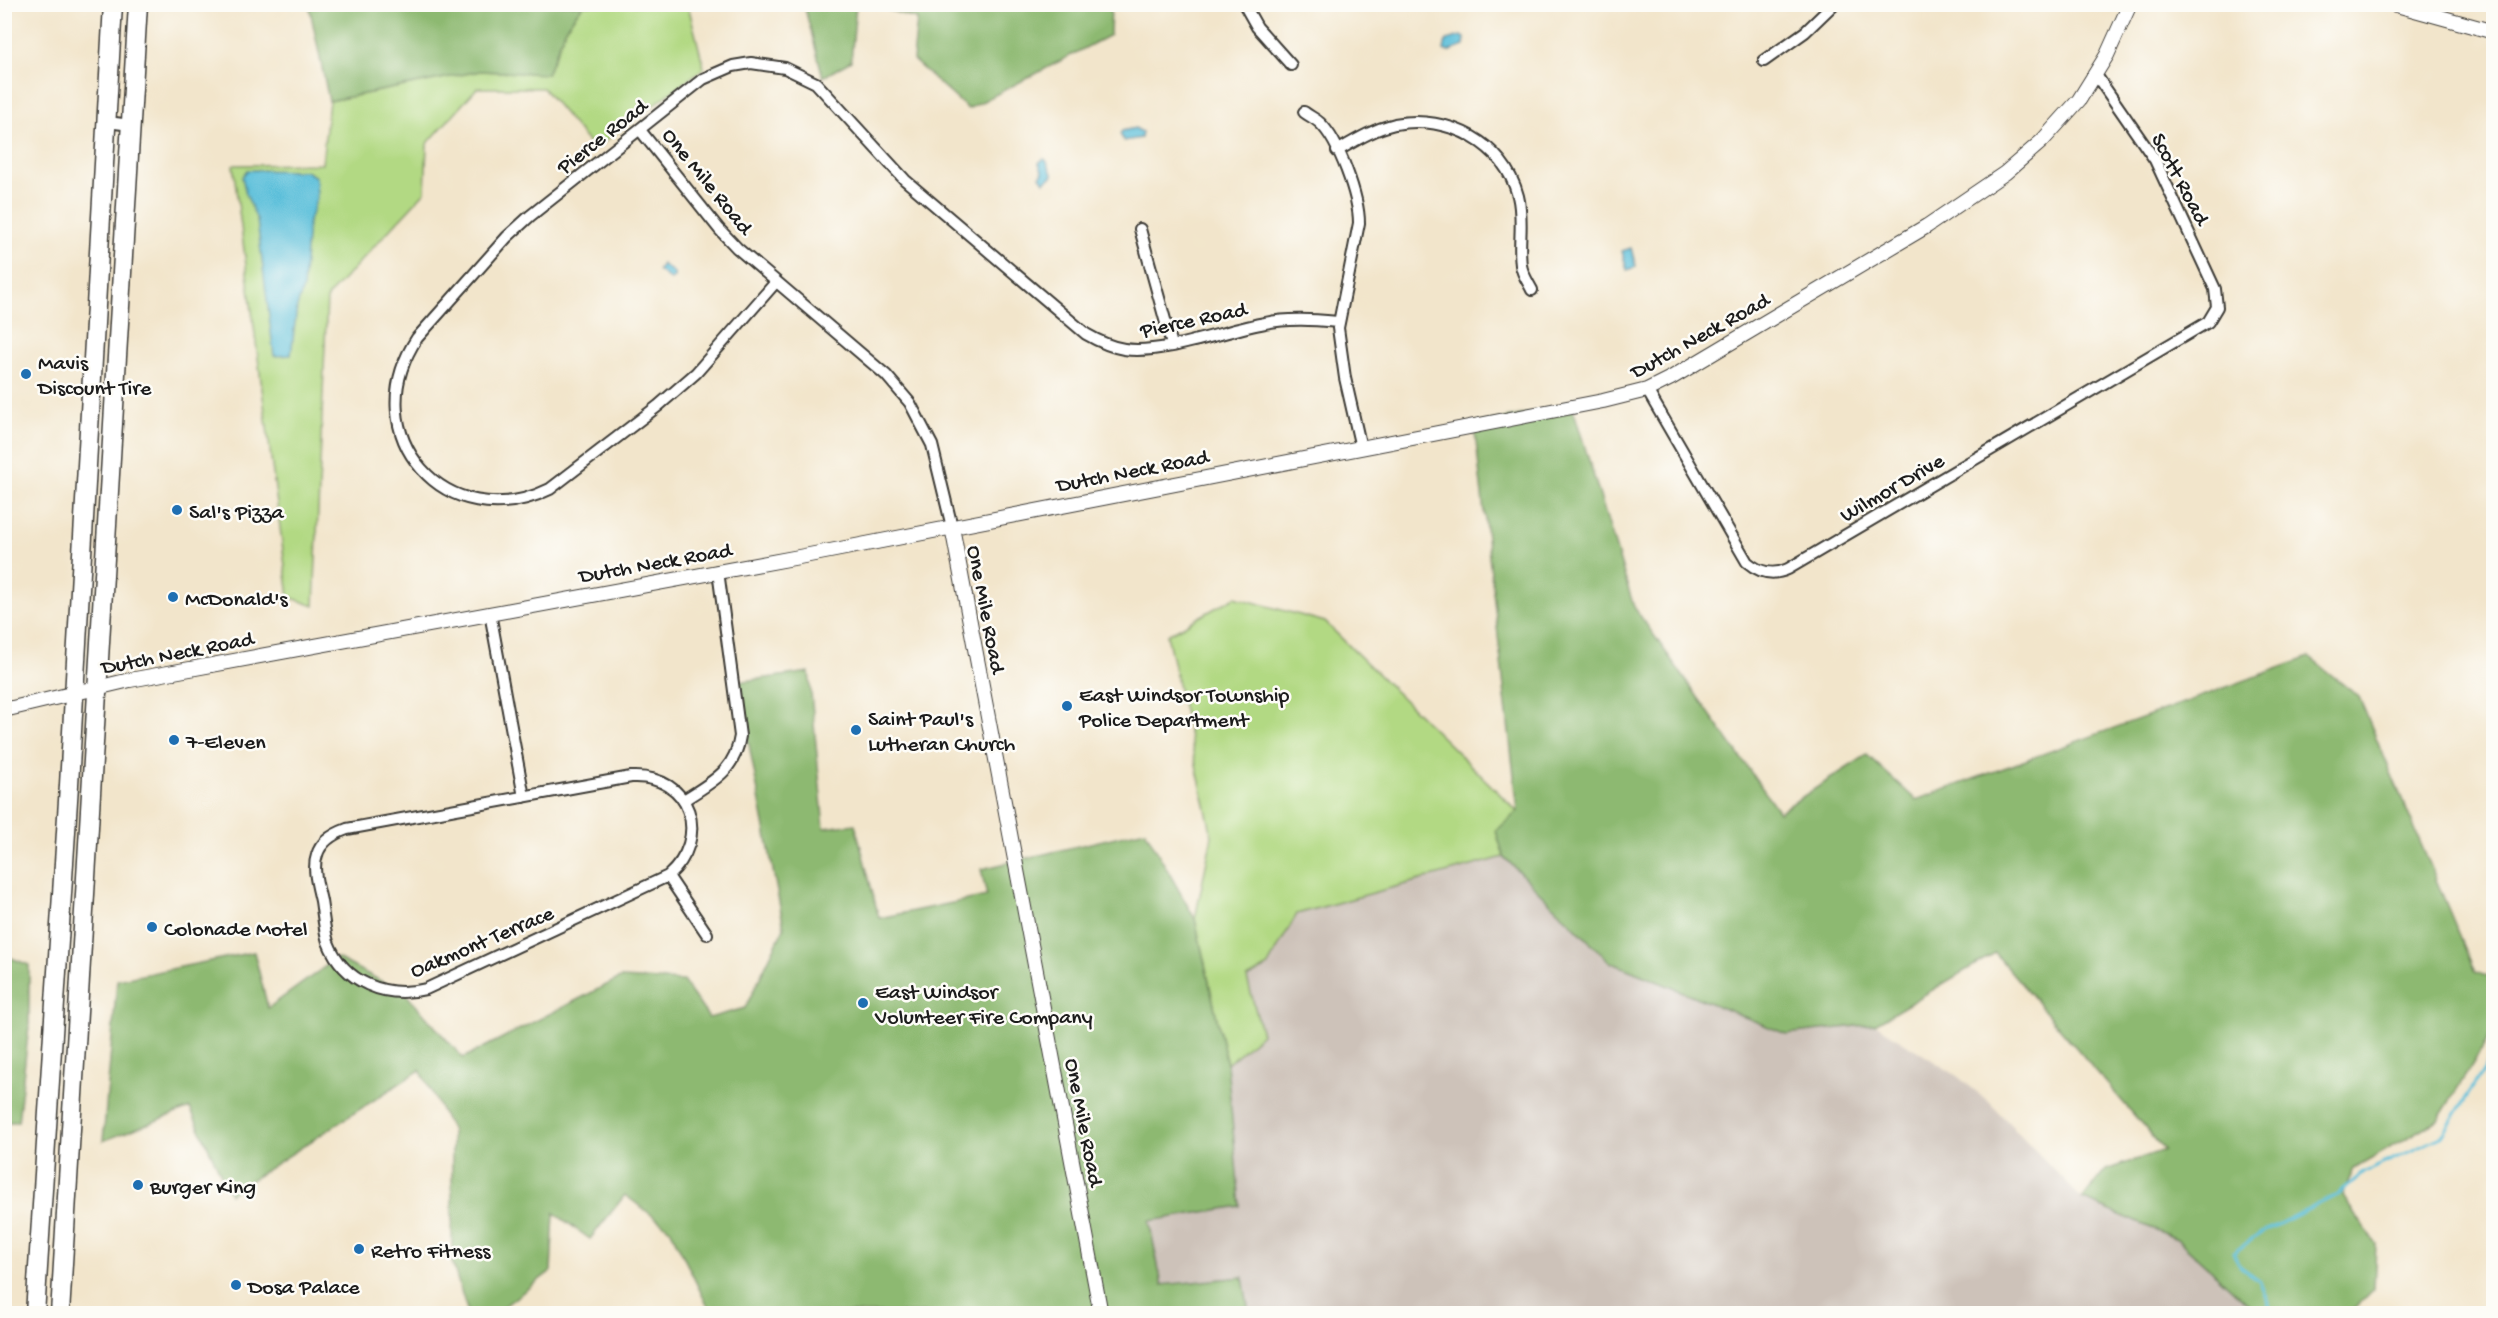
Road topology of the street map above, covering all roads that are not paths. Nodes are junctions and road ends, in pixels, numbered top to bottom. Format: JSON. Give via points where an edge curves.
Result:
{"nodes":[{"id":1,"x":113,"y":4,"type":"edge"},
{"id":2,"x":138,"y":4,"type":"edge"},
{"id":3,"x":1244,"y":4,"type":"edge"},
{"id":4,"x":1834,"y":4,"type":"edge"},
{"id":5,"x":2130,"y":4,"type":"edge"},
{"id":6,"x":2393,"y":4,"type":"edge"},
{"id":7,"x":2493,"y":32,"type":"edge"},
{"id":8,"x":1764,"y":61,"type":"dead end"},
{"id":9,"x":1291,"y":65,"type":"dead end"},
{"id":10,"x":2096,"y":75,"type":"junction"},
{"id":11,"x":1304,"y":112,"type":"dead end"},
{"id":12,"x":107,"y":122,"type":"junction"},
{"id":13,"x":131,"y":126,"type":"junction"},
{"id":14,"x":640,"y":130,"type":"junction"},
{"id":15,"x":1337,"y":151,"type":"junction"},
{"id":16,"x":1140,"y":229,"type":"dead end"},
{"id":17,"x":776,"y":282,"type":"junction"},
{"id":18,"x":1532,"y":290,"type":"dead end"},
{"id":19,"x":2217,"y":307,"type":"joint"},
{"id":20,"x":1339,"y":322,"type":"junction"},
{"id":21,"x":1172,"y":345,"type":"junction"},
{"id":22,"x":1647,"y":390,"type":"junction"},
{"id":23,"x":1361,"y":448,"type":"junction"},
{"id":24,"x":952,"y":527,"type":"junction"},
{"id":25,"x":718,"y":571,"type":"junction"},
{"id":26,"x":490,"y":613,"type":"junction"},
{"id":27,"x":97,"y":688,"type":"junction"},
{"id":28,"x":73,"y":695,"type":"junction"},
{"id":29,"x":4,"y":710,"type":"edge"},
{"id":30,"x":524,"y":796,"type":"junction"},
{"id":31,"x":684,"y":800,"type":"junction"},
{"id":32,"x":668,"y":876,"type":"junction"},
{"id":33,"x":707,"y":934,"type":"dead end"},
{"id":34,"x":44,"y":1181,"type":"junction"},
{"id":35,"x":67,"y":1206,"type":"junction"},
{"id":36,"x":35,"y":1314,"type":"edge"},
{"id":37,"x":60,"y":1314,"type":"edge"},
{"id":38,"x":1101,"y":1314,"type":"edge"}],
"edges":[{"from":1,"to":12,"type":"highway"},
{"from":2,"to":13,"type":"highway"},
{"from":3,"to":9,"type":"street"},
{"from":4,"to":8,"type":"street","via":[[1805,32]]},
{"from":5,"to":10,"type":"street","name":"Dutch Neck Road"},
{"from":6,"to":7,"type":"street"},
{"from":10,"to":19,"type":"street","name":"Scott Road","via":[[2155,160],[2215,289]]},
{"from":10,"to":22,"type":"street","name":"Dutch Neck Road","via":[[2042,141],[1991,183],[1859,267]]},
{"from":11,"to":15,"type":"street","via":[[1320,123]]},
{"from":12,"to":13,"type":"street"},
{"from":12,"to":28,"type":"highway"},
{"from":13,"to":27,"type":"highway"},
{"from":14,"to":17,"type":"street","name":"One Mile Road","via":[[718,229]]},
{"from":14,"to":17,"type":"street","name":"Pierce Road","via":[[507,237],[407,353],[396,385],[396,412],[402,439],[420,468],[446,490],[476,501],[507,503],[550,489],[696,374]]},
{"from":14,"to":21,"type":"street","name":"Pierce Road","via":[[703,79],[733,66],[769,64],[801,74],[827,93],[905,180],[1086,334],[1125,349]]},
{"from":15,"to":18,"type":"street","via":[[1373,131],[1408,123],[1442,124],[1480,141],[1504,165],[1514,183],[1522,222],[1521,263]]},
{"from":15,"to":20,"type":"street","via":[[1359,209]]},
{"from":16,"to":21,"type":"street"},
{"from":17,"to":24,"type":"street","name":"One Mile Road","via":[[886,375],[910,403],[932,445]]},
{"from":19,"to":22,"type":"street","name":"Wilmor Drive","via":[[2208,322],[1782,572],[1762,572],[1747,562]]},
{"from":20,"to":21,"type":"street","name":"Pierce Road","via":[[1267,322]]},
{"from":20,"to":23,"type":"street","via":[[1338,341]]},
{"from":22,"to":23,"type":"street","name":"Dutch Neck Road"},
{"from":23,"to":24,"type":"street","name":"Dutch Neck Road"},
{"from":24,"to":25,"type":"street","name":"Dutch Neck Road"},
{"from":24,"to":38,"type":"street","name":"One Mile Road"},
{"from":25,"to":26,"type":"street","name":"Dutch Neck Road"},
{"from":25,"to":31,"type":"street","via":[[740,736],[735,759],[723,773]]},
{"from":26,"to":27,"type":"street","name":"Dutch Neck Road"},
{"from":26,"to":30,"type":"street"},
{"from":27,"to":28,"type":"street","name":"Dutch Neck Road"},
{"from":27,"to":35,"type":"highway"},
{"from":28,"to":29,"type":"street","name":"Dutch Neck Road"},
{"from":28,"to":34,"type":"highway"},
{"from":30,"to":31,"type":"street","name":"Oakmont Terrace","via":[[640,777],[667,785]]},
{"from":30,"to":32,"type":"street","name":"Oakmont Terrace","via":[[346,829],[326,840],[315,867],[326,933],[342,965],[365,984],[380,990],[396,993],[426,989]]},
{"from":31,"to":32,"type":"street","name":"Oakmont Terrace","via":[[692,836],[684,860]]},
{"from":32,"to":33,"type":"street"},
{"from":34,"to":35,"type":"highway","via":[[58,1191]]},
{"from":34,"to":36,"type":"highway"},
{"from":35,"to":37,"type":"highway"}]}
